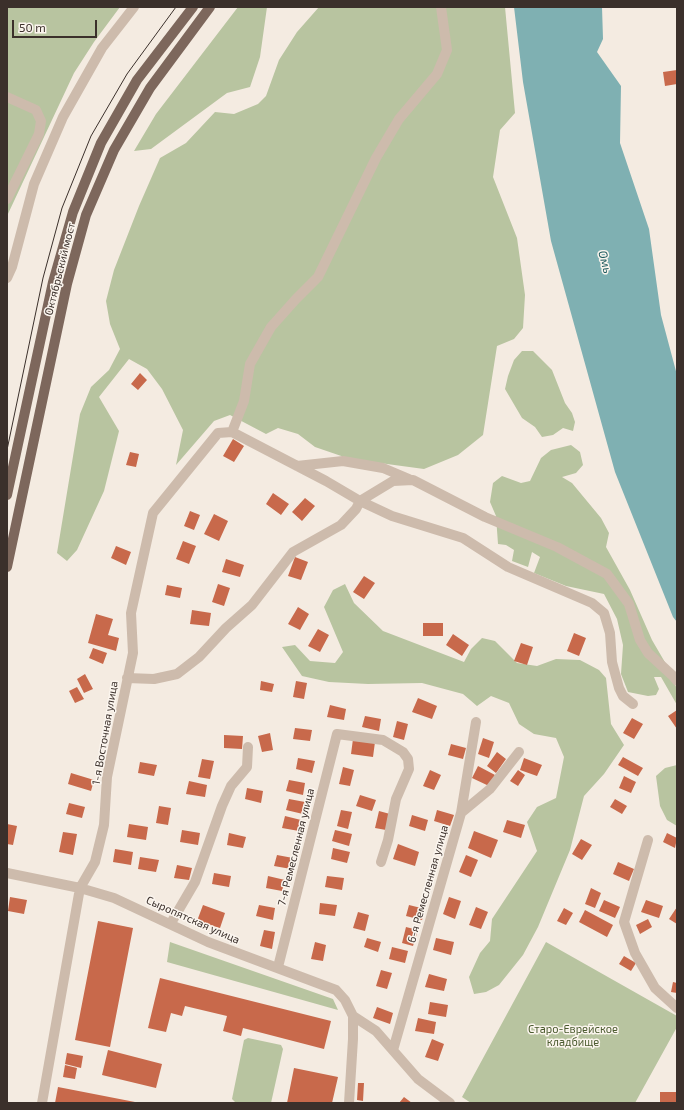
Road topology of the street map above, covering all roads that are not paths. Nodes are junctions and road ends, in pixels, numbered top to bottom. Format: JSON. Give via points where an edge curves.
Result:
{"nodes":[{"id":1,"x":134,"y":7,"type":"edge"},
{"id":2,"x":193,"y":7,"type":"edge"},
{"id":3,"x":210,"y":7,"type":"edge"},
{"id":4,"x":442,"y":7,"type":"edge"},
{"id":5,"x":7,"y":97,"type":"edge"},
{"id":6,"x":7,"y":199,"type":"edge"},
{"id":7,"x":7,"y":278,"type":"edge"},
{"id":8,"x":232,"y":432,"type":"junction"},
{"id":9,"x":297,"y":466,"type":"junction"},
{"id":10,"x":413,"y":480,"type":"junction"},
{"id":11,"x":7,"y":495,"type":"edge"},
{"id":12,"x":360,"y":501,"type":"junction"},
{"id":13,"x":7,"y":567,"type":"edge"},
{"id":14,"x":127,"y":678,"type":"junction"},
{"id":15,"x":677,"y":682,"type":"edge"},
{"id":16,"x":633,"y":704,"type":"dead end"},
{"id":17,"x":476,"y":722,"type":"dead end"},
{"id":18,"x":248,"y":747,"type":"dead end"},
{"id":19,"x":519,"y":752,"type":"dead end"},
{"id":20,"x":461,"y":813,"type":"junction"},
{"id":21,"x":648,"y":840,"type":"dead end"},
{"id":22,"x":381,"y":862,"type":"dead end"},
{"id":23,"x":7,"y":873,"type":"edge"},
{"id":24,"x":80,"y":888,"type":"junction"},
{"id":25,"x":172,"y":923,"type":"junction"},
{"id":26,"x":278,"y":967,"type":"junction"},
{"id":27,"x":677,"y":1008,"type":"edge"},
{"id":28,"x":353,"y":1016,"type":"junction"},
{"id":29,"x":393,"y":1050,"type":"junction"},
{"id":30,"x":42,"y":1103,"type":"edge"},
{"id":31,"x":349,"y":1103,"type":"edge"},
{"id":32,"x":450,"y":1103,"type":"edge"}],
"edges":[{"from":1,"to":7,"type":"street","via":[[102,48],[63,117],[34,184]]},
{"from":2,"to":11,"type":"main road","name":"Октябрьский мост","via":[[134,86],[101,143],[73,212],[53,282]]},
{"from":3,"to":13,"type":"main road","name":"Октябрьский мост","via":[[150,88],[114,150],[86,216],[67,284]]},
{"from":4,"to":8,"type":"street","via":[[447,50],[437,74],[399,119],[376,158],[318,277],[271,327],[250,364],[244,401]]},
{"from":5,"to":6,"type":"street","via":[[36,110],[41,121],[39,134]]},
{"from":8,"to":9,"type":"street"},
{"from":8,"to":14,"type":"street","name":"1-я Восточная улица","via":[[218,433],[153,512],[130,613],[132,653]]},
{"from":9,"to":10,"type":"street","via":[[343,461],[383,468]]},
{"from":9,"to":12,"type":"street"},
{"from":10,"to":12,"type":"street","via":[[393,481]]},
{"from":10,"to":15,"type":"street","via":[[485,517],[557,547],[607,574],[629,604],[640,640],[648,653]]},
{"from":12,"to":14,"type":"street","via":[[341,525],[293,552],[252,605],[199,657],[177,674],[154,679]]},
{"from":12,"to":16,"type":"street","via":[[392,516],[463,538],[508,567],[592,603],[604,613],[619,688],[623,696]]},
{"from":14,"to":24,"type":"street","name":"1-я Восточная улица","via":[[107,777],[104,825],[95,862]]},
{"from":17,"to":20,"type":"street","name":"6-я Ремесленная улица"},
{"from":18,"to":25,"type":"street","via":[[247,767],[231,786],[195,882]]},
{"from":19,"to":20,"type":"street","via":[[490,789]]},
{"from":20,"to":29,"type":"street","name":"6-я Ремесленная улица"},
{"from":21,"to":27,"type":"street","via":[[624,922],[635,953],[655,988]]},
{"from":22,"to":26,"type":"street","name":"7-я Ремесленная улица","via":[[396,799],[409,769],[408,759],[403,752],[383,740],[337,734]]},
{"from":23,"to":24,"type":"street","name":"Сыропятская улица"},
{"from":24,"to":25,"type":"street","name":"Сыропятская улица","via":[[114,898]]},
{"from":24,"to":30,"type":"street","name":"1-я Восточная улица"},
{"from":25,"to":26,"type":"street","name":"Сыропятская улица","via":[[208,942]]},
{"from":26,"to":28,"type":"street","name":"Сыропятская улица","via":[[336,990],[346,1000]]},
{"from":28,"to":29,"type":"street","via":[[376,1031]]},
{"from":28,"to":31,"type":"street"},
{"from":29,"to":32,"type":"street","via":[[418,1079]]}]}
